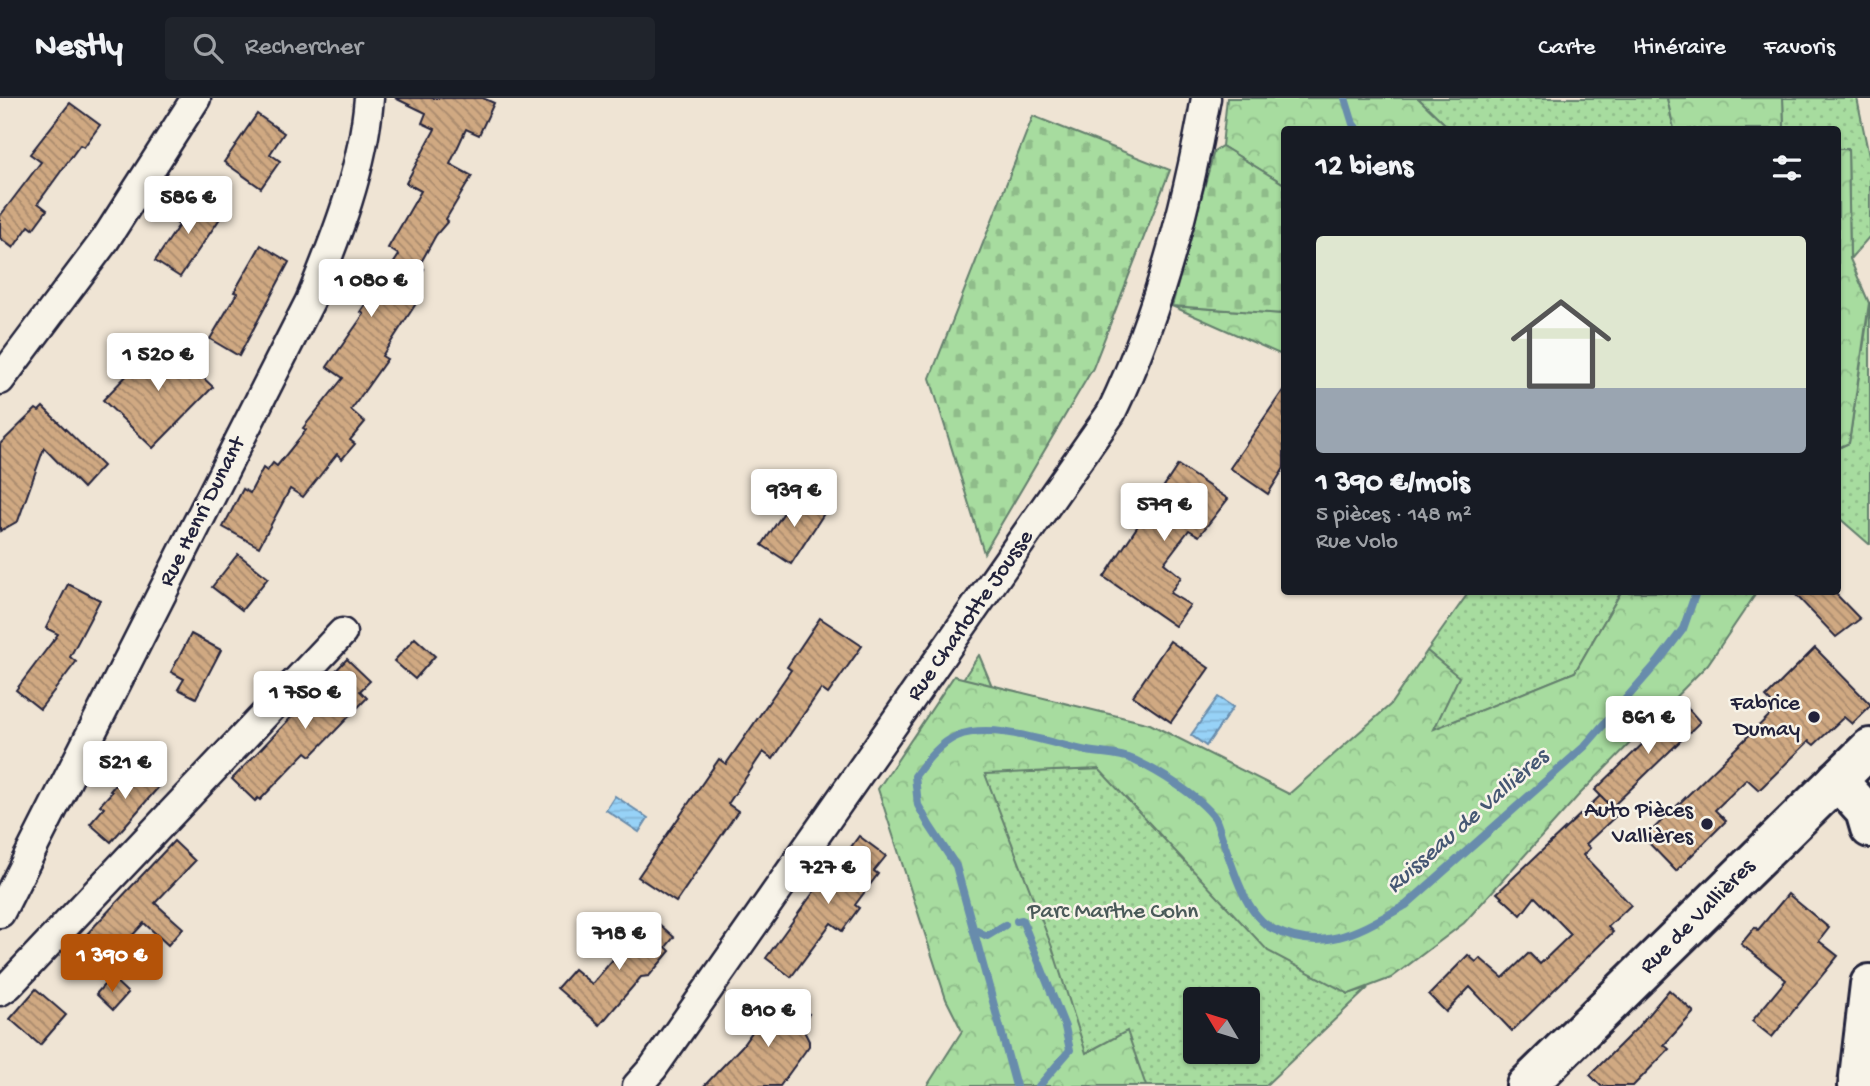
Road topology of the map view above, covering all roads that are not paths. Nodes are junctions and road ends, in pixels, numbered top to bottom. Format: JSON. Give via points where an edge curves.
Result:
{"nodes":[{"id":1,"x":196,"y":98,"type":"edge"},
{"id":2,"x":369,"y":98,"type":"edge"},
{"id":3,"x":1206,"y":98,"type":"edge"},
{"id":4,"x":0,"y":380,"type":"edge"},
{"id":5,"x":342,"y":633,"type":"dead end"},
{"id":6,"x":1870,"y":748,"type":"edge"},
{"id":7,"x":1838,"y":780,"type":"junction"},
{"id":8,"x":1870,"y":828,"type":"edge"},
{"id":9,"x":0,"y":913,"type":"edge"},
{"id":10,"x":1870,"y":984,"type":"edge"},
{"id":11,"x":0,"y":991,"type":"edge"},
{"id":12,"x":637,"y":1086,"type":"edge"},
{"id":13,"x":1526,"y":1086,"type":"edge"},
{"id":14,"x":1858,"y":1086,"type":"edge"}],
"edges":[{"from":1,"to":4,"type":"street","via":[[105,240]]},
{"from":2,"to":9,"type":"street","name":"Rue Henri Dunant","via":[[358,170],[310,301]]},
{"from":3,"to":12,"type":"street","name":"Rue Charlotte Jousse","via":[[1192,181],[1157,300],[1111,413]]},
{"from":5,"to":11,"type":"street"},
{"from":6,"to":7,"type":"main road","name":"Rue de Vallières"},
{"from":7,"to":8,"type":"main road","via":[[1865,811]]},
{"from":7,"to":13,"type":"main road","name":"Rue de Vallières"},
{"from":10,"to":14,"type":"main road"}]}
